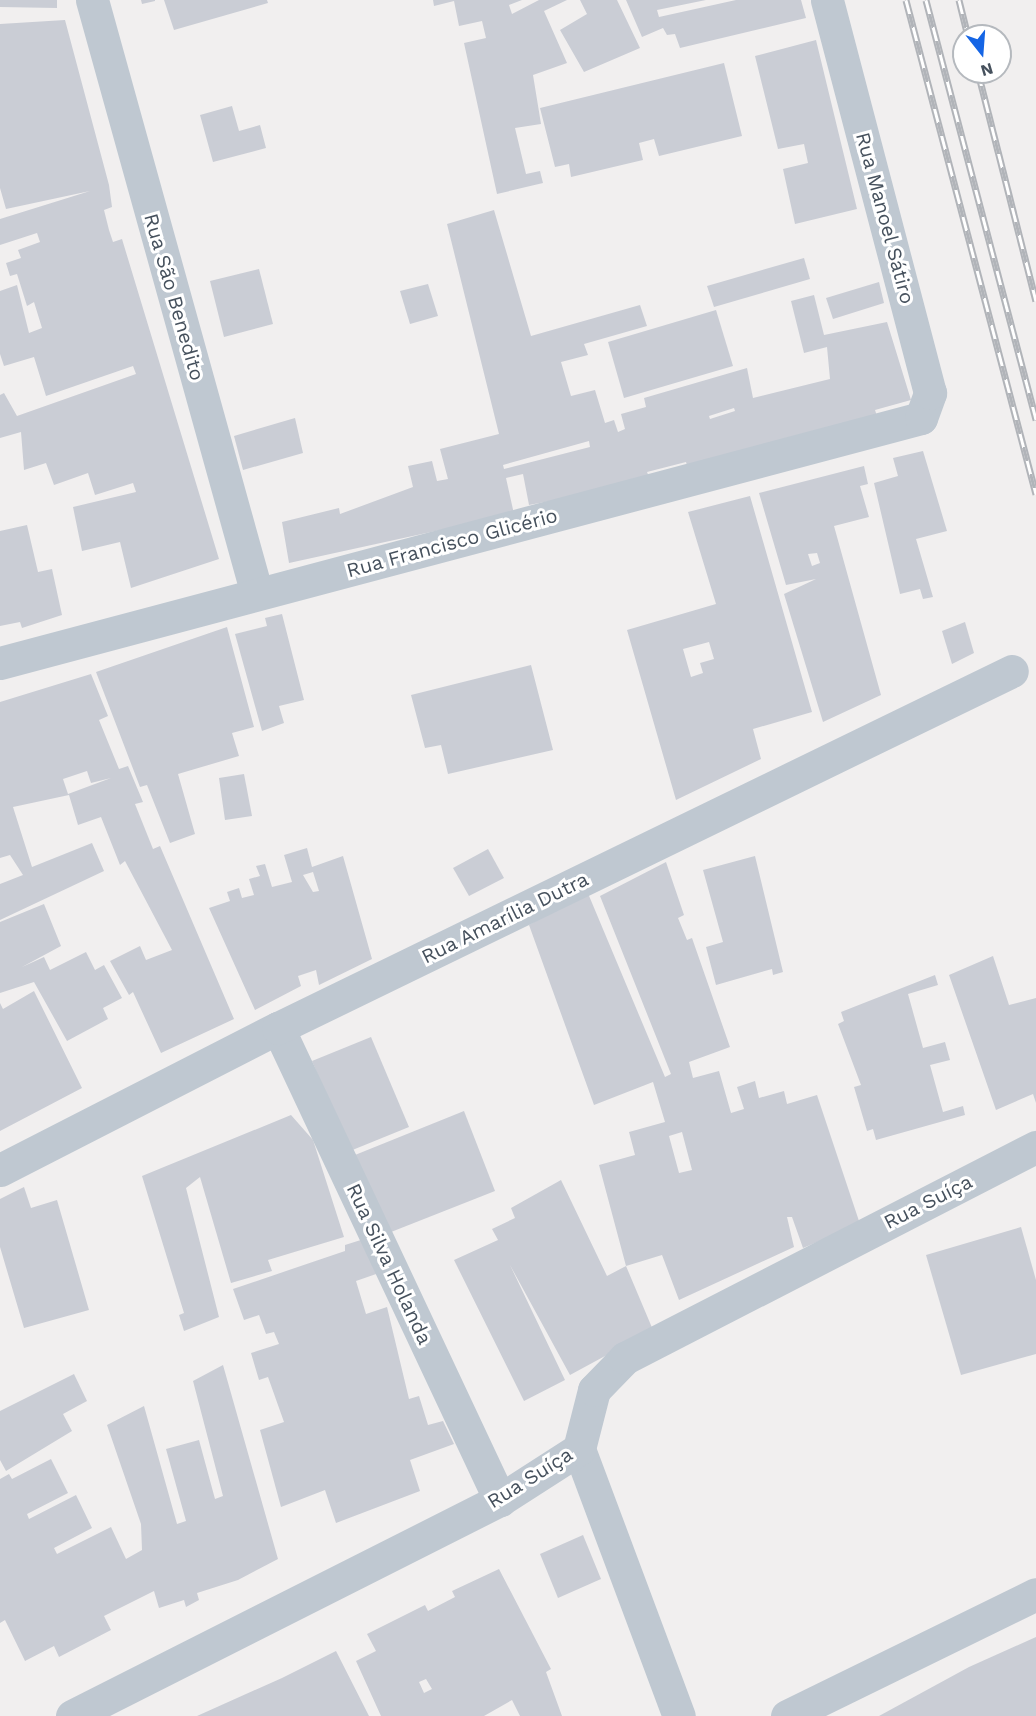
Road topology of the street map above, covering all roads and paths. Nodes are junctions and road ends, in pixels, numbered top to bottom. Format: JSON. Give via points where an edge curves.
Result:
{"nodes":[{"id":1,"x":92,"y":0,"type":"edge"},
{"id":2,"x":827,"y":0,"type":"edge"},
{"id":3,"x":905,"y":425,"type":"joint"},
{"id":4,"x":257,"y":594,"type":"junction"},
{"id":5,"x":0,"y":663,"type":"edge"},
{"id":6,"x":1012,"y":671,"type":"dead end"},
{"id":7,"x":278,"y":1028,"type":"junction"},
{"id":8,"x":1036,"y":1147,"type":"edge"},
{"id":9,"x":0,"y":1170,"type":"edge"},
{"id":10,"x":579,"y":1449,"type":"junction"},
{"id":11,"x":500,"y":1500,"type":"junction"},
{"id":12,"x":1036,"y":1594,"type":"edge"},
{"id":13,"x":72,"y":1716,"type":"edge"},
{"id":14,"x":679,"y":1716,"type":"edge"},
{"id":15,"x":787,"y":1716,"type":"edge"}],
"edges":[{"from":1,"to":4,"type":"street","name":"Rua São Benedito"},
{"from":2,"to":3,"type":"street","name":"Rua Manoel Sátiro","via":[[930,393],[921,418]]},
{"from":3,"to":4,"type":"street","name":"Rua Francisco Glicério"},
{"from":4,"to":5,"type":"street","name":"Rua Francisco Glicério"},
{"from":6,"to":7,"type":"street","name":"Rua Amarília Dutra"},
{"from":7,"to":9,"type":"street","name":"Rua Amarília Dutra"},
{"from":7,"to":11,"type":"street","name":"Rua Silva Holanda"},
{"from":8,"to":10,"type":"street","name":"Rua Suíça","via":[[625,1358],[594,1390]]},
{"from":10,"to":11,"type":"street","name":"Rua Suíça"},
{"from":10,"to":14,"type":"street"},
{"from":11,"to":13,"type":"street","name":"Rua Suíça"},
{"from":12,"to":15,"type":"street"}]}
